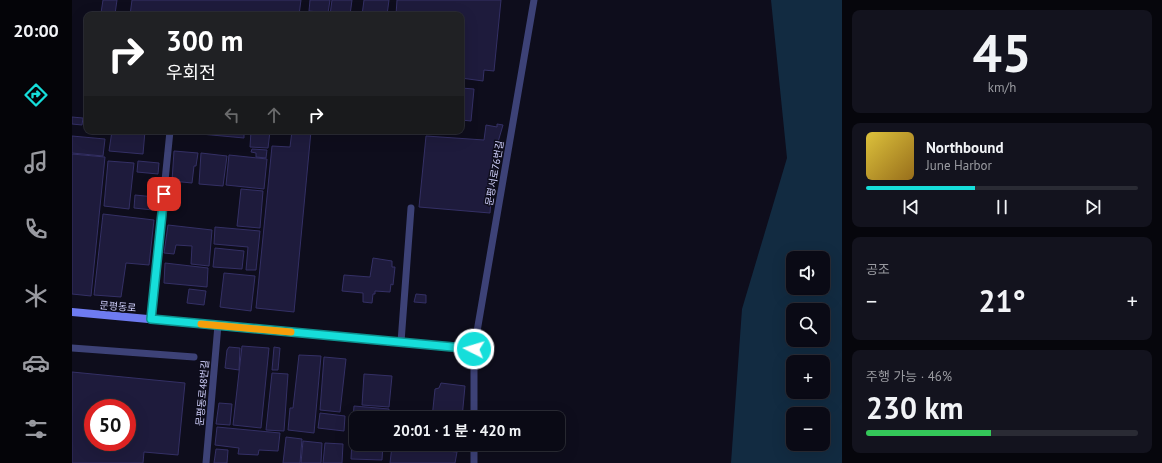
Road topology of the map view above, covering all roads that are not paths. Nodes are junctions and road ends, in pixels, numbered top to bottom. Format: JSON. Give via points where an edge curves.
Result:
{"nodes":[{"id":1,"x":534,"y":0,"type":"edge"},
{"id":2,"x":170,"y":134,"type":"edge"},
{"id":3,"x":411,"y":208,"type":"dead end"},
{"id":4,"x":72,"y":312,"type":"edge"},
{"id":5,"x":151,"y":319,"type":"junction"},
{"id":6,"x":218,"y":325,"type":"junction"},
{"id":7,"x":401,"y":342,"type":"junction"},
{"id":8,"x":72,"y":348,"type":"edge"},
{"id":9,"x":474,"y":349,"type":"junction"},
{"id":10,"x":194,"y":357,"type":"dead end"},
{"id":11,"x":474,"y":411,"type":"edge"},
{"id":12,"x":474,"y":451,"type":"edge"},
{"id":13,"x":206,"y":463,"type":"edge"},
{"id":14,"x":474,"y":463,"type":"edge"}],
"edges":[{"from":1,"to":9,"type":"street","name":"문평서로76번길"},
{"from":2,"to":5,"type":"street"},
{"from":3,"to":7,"type":"street"},
{"from":4,"to":5,"type":"main road","name":"문평동로"},
{"from":5,"to":6,"type":"main road","name":"문평동로"},
{"from":6,"to":7,"type":"main road","name":"문평동로"},
{"from":6,"to":13,"type":"street","name":"문평동로48번길"},
{"from":7,"to":9,"type":"main road","name":"문평동로"},
{"from":8,"to":10,"type":"street"},
{"from":9,"to":11,"type":"street","name":"문평서로76번길"},
{"from":12,"to":14,"type":"street"}]}
